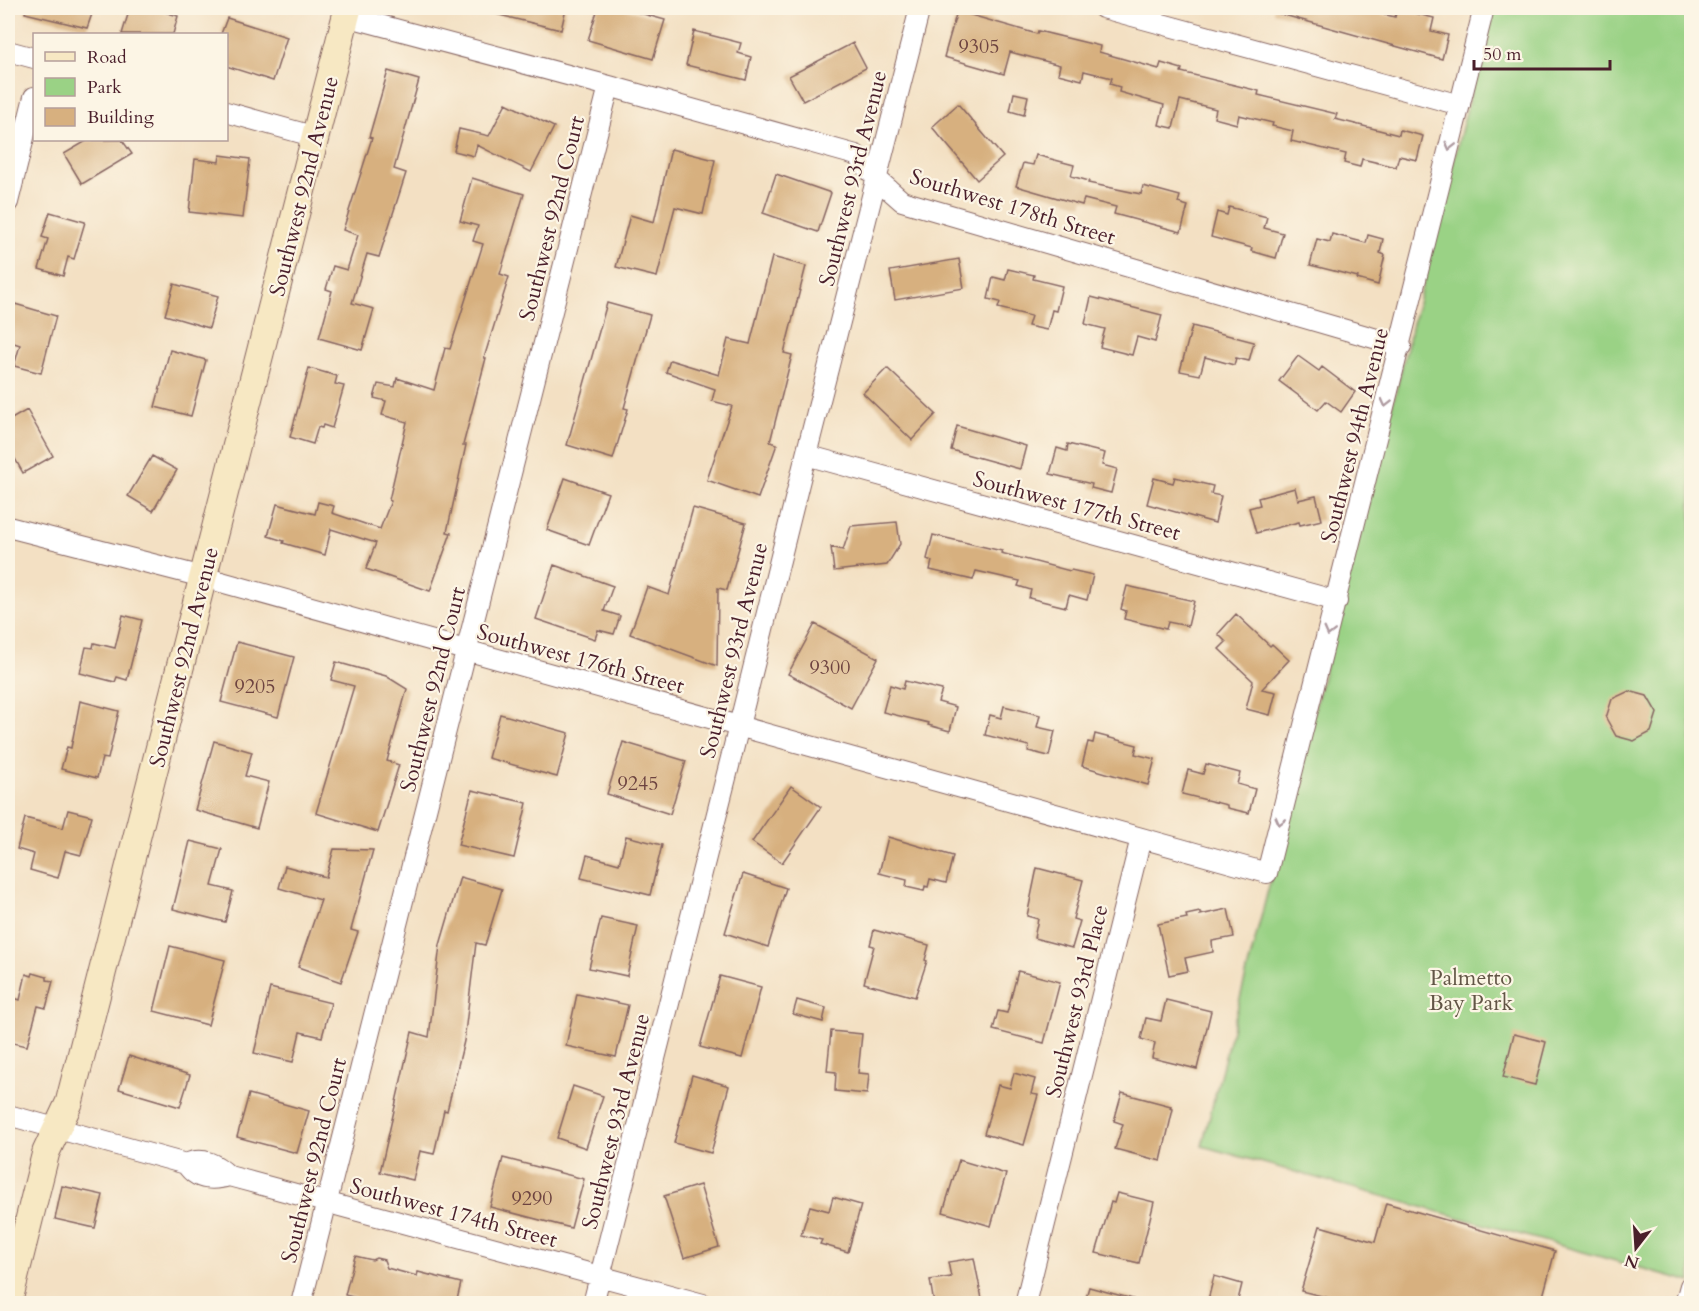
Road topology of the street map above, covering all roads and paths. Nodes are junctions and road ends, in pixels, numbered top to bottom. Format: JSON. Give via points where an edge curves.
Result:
{"nodes":[{"id":1,"x":920,"y":8,"type":"edge"},
{"id":2,"x":1103,"y":8,"type":"edge"},
{"id":3,"x":1484,"y":8,"type":"edge"},
{"id":4,"x":347,"y":12,"type":"edge"},
{"id":5,"x":8,"y":51,"type":"edge"},
{"id":6,"x":33,"y":58,"type":"edge"},
{"id":7,"x":609,"y":86,"type":"junction"},
{"id":8,"x":33,"y":101,"type":"edge"},
{"id":9,"x":1460,"y":105,"type":"junction"},
{"id":10,"x":228,"y":113,"type":"edge"},
{"id":11,"x":316,"y":137,"type":"junction"},
{"id":12,"x":877,"y":179,"type":"junction"},
{"id":13,"x":8,"y":202,"type":"edge"},
{"id":14,"x":1401,"y":346,"type":"junction"},
{"id":15,"x":806,"y":455,"type":"junction"},
{"id":16,"x":8,"y":527,"type":"edge"},
{"id":17,"x":203,"y":578,"type":"junction"},
{"id":18,"x":1337,"y":601,"type":"junction"},
{"id":19,"x":466,"y":652,"type":"junction"},
{"id":20,"x":739,"y":727,"type":"junction"},
{"id":21,"x":1141,"y":838,"type":"junction"},
{"id":22,"x":8,"y":1115,"type":"edge"},
{"id":23,"x":57,"y":1128,"type":"junction"},
{"id":24,"x":326,"y":1203,"type":"junction"},
{"id":25,"x":600,"y":1275,"type":"junction"},
{"id":26,"x":8,"y":1304,"type":"edge"},
{"id":27,"x":301,"y":1304,"type":"edge"},
{"id":28,"x":593,"y":1304,"type":"edge"},
{"id":29,"x":702,"y":1304,"type":"edge"},
{"id":30,"x":1025,"y":1304,"type":"edge"}],
"edges":[{"from":1,"to":12,"type":"street","name":"Southwest 93rd Avenue"},
{"from":2,"to":9,"type":"street"},
{"from":3,"to":9,"type":"street","name":"Southwest 94th Avenue"},
{"from":4,"to":7,"type":"street","name":"Southwest 178th Street"},
{"from":4,"to":11,"type":"street","name":"Southwest 92nd Avenue"},
{"from":5,"to":6,"type":"street"},
{"from":7,"to":12,"type":"street","name":"Southwest 178th Street","via":[[856,155]]},
{"from":7,"to":19,"type":"street","name":"Southwest 92nd Court"},
{"from":8,"to":13,"type":"street"},
{"from":9,"to":14,"type":"street","name":"Southwest 94th Avenue","one_way":true},
{"from":10,"to":11,"type":"street"},
{"from":11,"to":17,"type":"street","name":"Southwest 92nd Avenue"},
{"from":12,"to":14,"type":"street","name":"Southwest 178th Street","via":[[902,201]]},
{"from":12,"to":15,"type":"street","name":"Southwest 93rd Avenue"},
{"from":14,"to":18,"type":"street","name":"Southwest 94th Avenue","one_way":true},
{"from":15,"to":18,"type":"street","name":"Southwest 177th Street"},
{"from":15,"to":20,"type":"street","name":"Southwest 93rd Avenue"},
{"from":16,"to":17,"type":"street","name":"Southwest 176th Street"},
{"from":17,"to":19,"type":"street","name":"Southwest 176th Street"},
{"from":17,"to":23,"type":"street","name":"Southwest 92nd Avenue","via":[[69,1103]]},
{"from":18,"to":21,"type":"street","name":"Southwest 94th Avenue","one_way":true,"via":[[1267,873]]},
{"from":19,"to":20,"type":"street","name":"Southwest 176th Street"},
{"from":19,"to":24,"type":"street","name":"Southwest 92nd Court"},
{"from":20,"to":21,"type":"street","name":"Southwest 176th Street"},
{"from":20,"to":25,"type":"street","name":"Southwest 93rd Avenue"},
{"from":21,"to":30,"type":"street","name":"Southwest 93rd Place"},
{"from":22,"to":23,"type":"street","name":"Southwest 174th Street"},
{"from":23,"to":24,"type":"street","name":"Southwest 174th Street","via":[[186,1164],[209,1162],[229,1176]]},
{"from":23,"to":26,"type":"street","name":"Southwest 92nd Avenue","via":[[46,1152]]},
{"from":24,"to":25,"type":"street","name":"Southwest 174th Street"},
{"from":24,"to":27,"type":"street","name":"Southwest 92nd Court"},
{"from":25,"to":28,"type":"street","name":"Southwest 93rd Avenue"},
{"from":25,"to":29,"type":"street","name":"Southwest 174th Street"}]}
